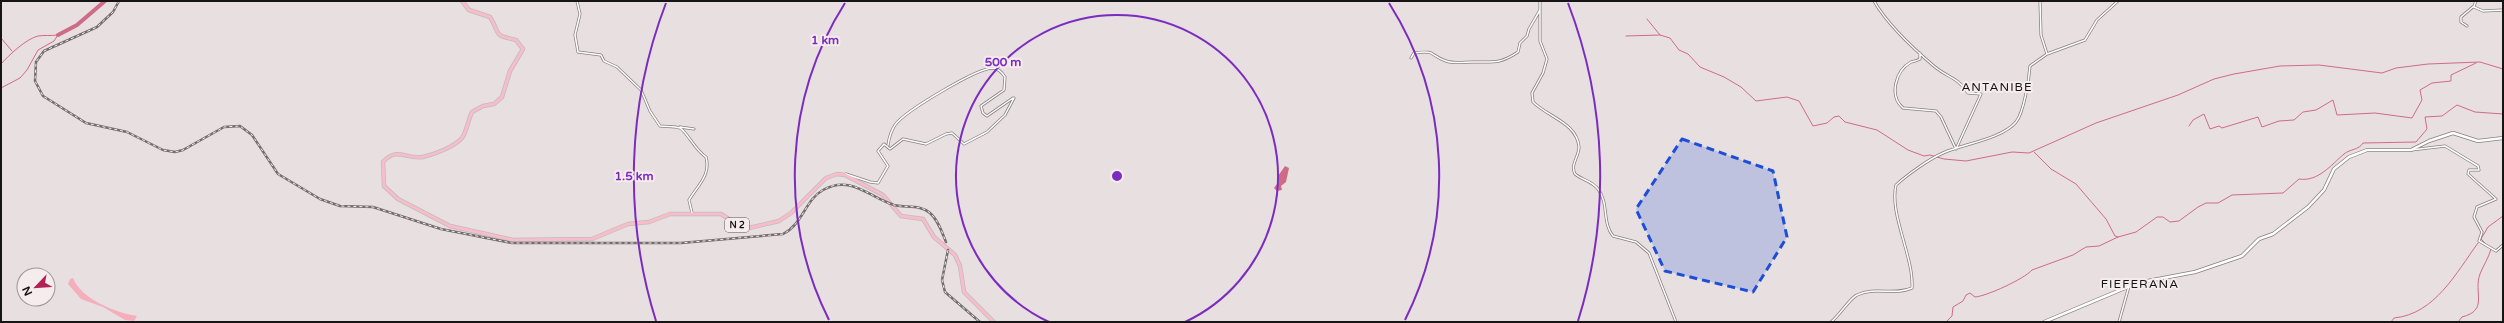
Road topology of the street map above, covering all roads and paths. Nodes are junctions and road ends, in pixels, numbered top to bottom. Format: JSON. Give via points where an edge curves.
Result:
{"nodes":[{"id":1,"x":462,"y":1,"type":"edge"},
{"id":2,"x":577,"y":1,"type":"edge"},
{"id":3,"x":1540,"y":1,"type":"edge"},
{"id":4,"x":1874,"y":1,"type":"edge"},
{"id":5,"x":2040,"y":1,"type":"edge"},
{"id":6,"x":2118,"y":1,"type":"edge"},
{"id":7,"x":2476,"y":1,"type":"edge"},
{"id":8,"x":2474,"y":6,"type":"junction"},
{"id":9,"x":1540,"y":10,"type":"junction"},
{"id":10,"x":2503,"y":10,"type":"edge"},
{"id":11,"x":2467,"y":26,"type":"dead end"},
{"id":12,"x":1920,"y":53,"type":"junction"},
{"id":13,"x":2047,"y":54,"type":"junction"},
{"id":14,"x":1411,"y":58,"type":"dead end"},
{"id":15,"x":678,"y":127,"type":"junction"},
{"id":16,"x":694,"y":128,"type":"dead end"},
{"id":17,"x":2503,"y":138,"type":"edge"},
{"id":18,"x":888,"y":145,"type":"junction"},
{"id":19,"x":1956,"y":149,"type":"junction"},
{"id":20,"x":2412,"y":150,"type":"junction"},
{"id":21,"x":845,"y":175,"type":"junction"},
{"id":22,"x":692,"y":213,"type":"junction"},
{"id":23,"x":2503,"y":245,"type":"edge"},
{"id":24,"x":2129,"y":285,"type":"junction"},
{"id":25,"x":994,"y":322,"type":"edge"},
{"id":26,"x":1676,"y":322,"type":"edge"},
{"id":27,"x":1831,"y":322,"type":"edge"},
{"id":28,"x":2044,"y":322,"type":"edge"},
{"id":29,"x":2119,"y":322,"type":"edge"}],
"edges":[{"from":1,"to":22,"type":"main road","number":"N 2","via":[[469,10],[490,17],[499,36],[516,40],[523,49],[510,71],[502,97],[494,104],[472,112],[463,136],[456,144],[423,157],[396,153],[389,156],[382,168],[382,179],[388,191],[450,226],[513,240],[592,239],[628,224],[648,222],[670,214]]},
{"from":2,"to":15,"type":"street","via":[[580,14],[574,35],[578,52],[601,55],[604,61],[617,67],[641,90],[660,126]]},
{"from":3,"to":9,"type":"street"},
{"from":4,"to":12,"type":"street","via":[[1881,12]]},
{"from":5,"to":13,"type":"street","via":[[2041,35]]},
{"from":6,"to":13,"type":"street","via":[[2097,20],[2085,40]]},
{"from":7,"to":8,"type":"street"},
{"from":8,"to":10,"type":"street","via":[[2483,11]]},
{"from":8,"to":11,"type":"street","via":[[2461,17],[2461,22]]},
{"from":9,"to":14,"type":"street","via":[[1527,36],[1520,43],[1518,52],[1507,60],[1490,64],[1465,64],[1444,60],[1432,52],[1414,53]]},
{"from":9,"to":26,"type":"street","via":[[1540,41],[1547,59],[1532,93],[1533,102],[1548,116],[1566,124],[1576,136],[1579,149],[1573,167],[1575,174],[1591,182],[1602,195],[1608,228],[1613,236],[1636,242],[1649,253]]},
{"from":12,"to":19,"type":"street","via":[[1944,74],[1960,81],[1968,93],[1981,94]]},
{"from":12,"to":19,"type":"street","via":[[1920,59],[1906,67],[1897,81],[1895,98],[1903,108],[1936,111]]},
{"from":13,"to":19,"type":"street","via":[[2030,66],[2028,84],[2016,122],[1992,136]]},
{"from":15,"to":16,"type":"street"},
{"from":15,"to":22,"type":"street","via":[[706,157],[709,168],[689,200]]},
{"from":17,"to":20,"type":"street","via":[[2478,142],[2454,133]]},
{"from":18,"to":18,"type":"street","via":[[890,149],[903,139],[926,144],[948,133],[953,134],[964,144],[977,138],[987,132],[1011,106],[1014,98],[987,116],[982,111],[981,106],[1004,90],[1005,77],[999,70],[987,69],[942,90],[900,120],[892,130]]},
{"from":18,"to":21,"type":"street","via":[[884,144],[878,151],[888,166],[878,183],[848,173]]},
{"from":19,"to":27,"type":"street","via":[[1944,152],[1896,185],[1894,193],[1898,219],[1906,241],[1912,288],[1896,293],[1869,291],[1855,296]]},
{"from":20,"to":23,"type":"street","via":[[2445,146],[2478,166],[2479,170],[2469,170],[2468,174],[2496,199],[2477,207],[2474,217],[2482,232],[2479,240],[2496,251]]},
{"from":20,"to":24,"type":"street","via":[[2367,150],[2349,157],[2334,169],[2324,190],[2308,208],[2273,234],[2259,239],[2242,256],[2195,272]]},
{"from":21,"to":22,"type":"main road","number":"N 2","via":[[837,174],[826,178],[791,214],[779,221],[749,228],[738,225],[721,214]]},
{"from":21,"to":25,"type":"main road","via":[[883,196],[901,216],[923,219],[934,237],[955,255],[960,266],[964,292]]},
{"from":24,"to":28,"type":"street"},
{"from":24,"to":29,"type":"street"}]}
